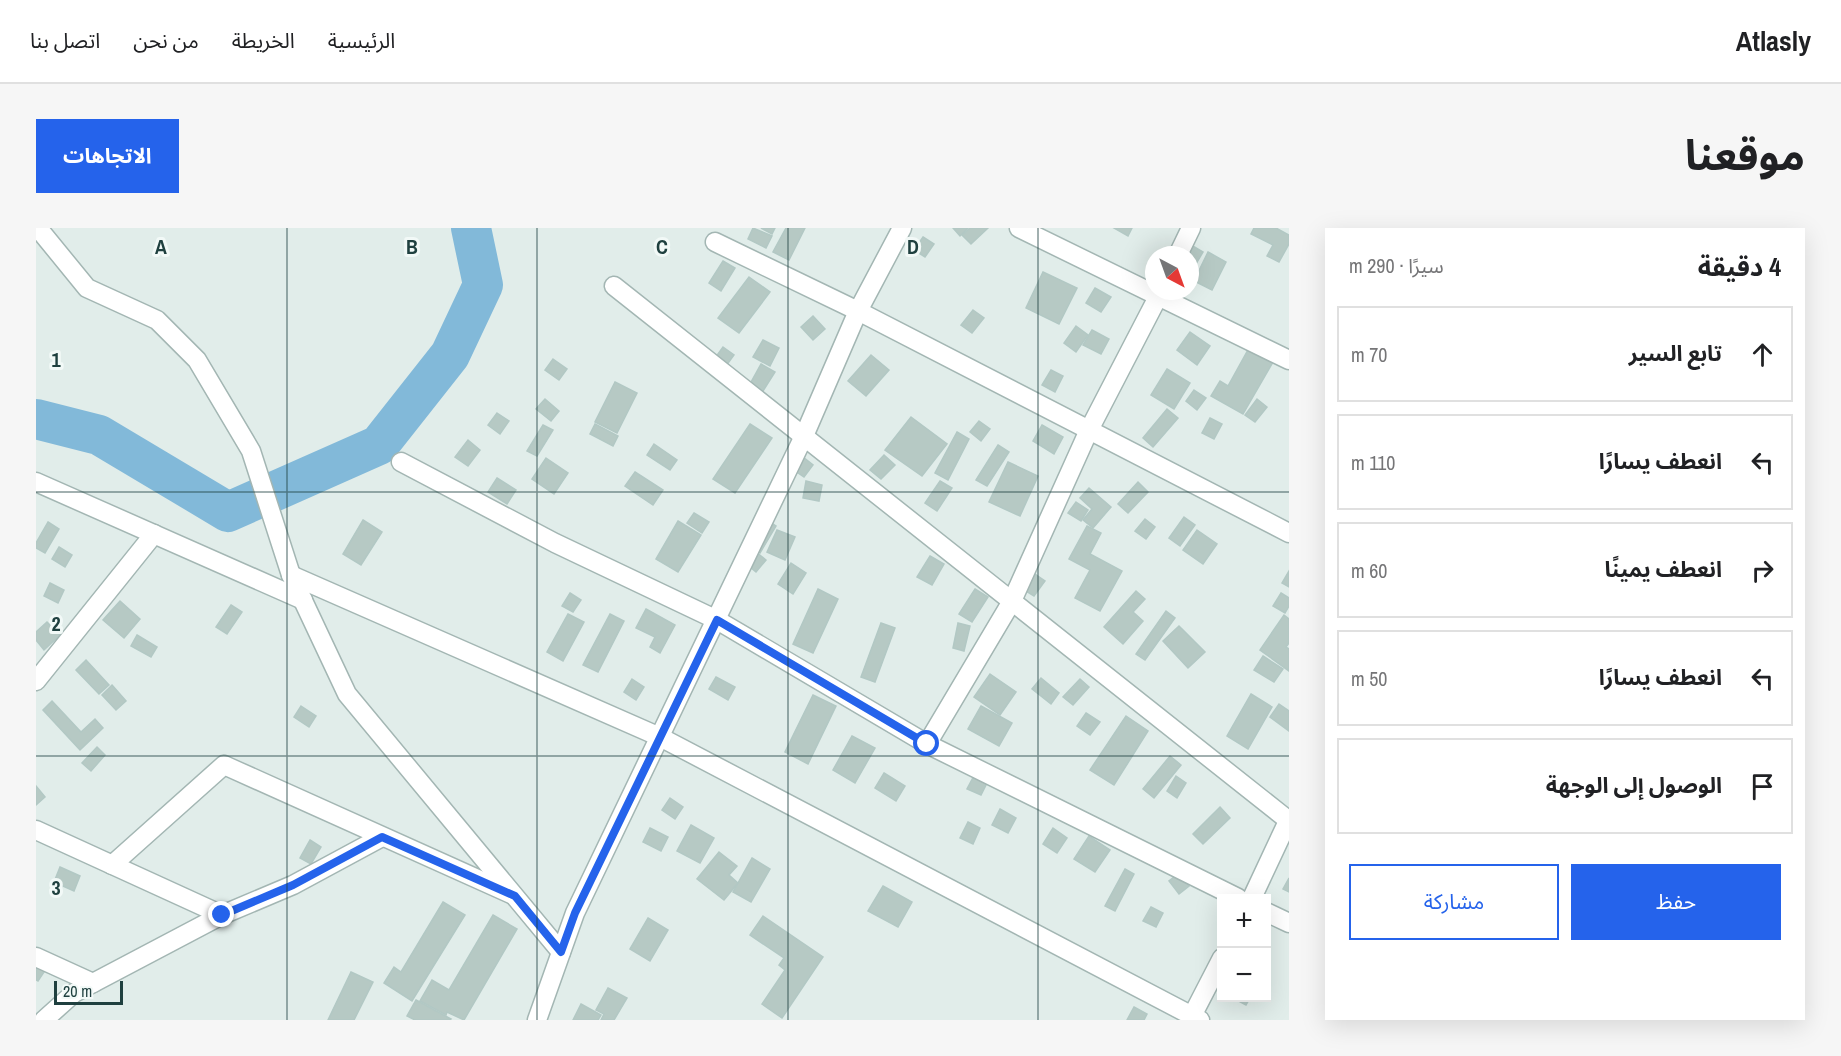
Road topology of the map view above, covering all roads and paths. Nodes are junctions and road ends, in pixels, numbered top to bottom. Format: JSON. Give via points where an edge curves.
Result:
{"nodes":[{"id":1,"x":38,"y":228,"type":"edge"},
{"id":2,"x":902,"y":228,"type":"edge"},
{"id":3,"x":1019,"y":228,"type":"edge"},
{"id":4,"x":1191,"y":228,"type":"edge"},
{"id":5,"x":715,"y":242,"type":"dead end"},
{"id":6,"x":1183,"y":246,"type":"edge"},
{"id":7,"x":614,"y":286,"type":"dead end"},
{"id":8,"x":1145,"y":287,"type":"edge"},
{"id":9,"x":1157,"y":300,"type":"edge"},
{"id":10,"x":1172,"y":300,"type":"edge"},
{"id":11,"x":858,"y":311,"type":"junction"},
{"id":12,"x":1289,"y":360,"type":"edge"},
{"id":13,"x":1089,"y":430,"type":"junction"},
{"id":14,"x":804,"y":436,"type":"junction"},
{"id":15,"x":401,"y":462,"type":"dead end"},
{"id":16,"x":36,"y":482,"type":"edge"},
{"id":17,"x":1289,"y":532,"type":"edge"},
{"id":18,"x":154,"y":534,"type":"junction"},
{"id":19,"x":291,"y":574,"type":"junction"},
{"id":20,"x":303,"y":600,"type":"junction"},
{"id":21,"x":1012,"y":601,"type":"junction"},
{"id":22,"x":717,"y":620,"type":"junction"},
{"id":23,"x":36,"y":681,"type":"edge"},
{"id":24,"x":660,"y":737,"type":"junction"},
{"id":25,"x":927,"y":744,"type":"junction"},
{"id":26,"x":1289,"y":820,"type":"edge"},
{"id":27,"x":36,"y":830,"type":"edge"},
{"id":28,"x":382,"y":837,"type":"junction"},
{"id":29,"x":112,"y":865,"type":"junction"},
{"id":30,"x":1230,"y":894,"type":"edge"},
{"id":31,"x":1254,"y":894,"type":"edge"},
{"id":32,"x":515,"y":896,"type":"junction"},
{"id":33,"x":1271,"y":914,"type":"edge"},
{"id":34,"x":222,"y":915,"type":"junction"},
{"id":35,"x":1289,"y":923,"type":"edge"},
{"id":36,"x":561,"y":952,"type":"junction"},
{"id":37,"x":36,"y":957,"type":"edge"},
{"id":38,"x":1217,"y":967,"type":"edge"},
{"id":39,"x":93,"y":983,"type":"junction"},
{"id":40,"x":1194,"y":1019,"type":"edge"},
{"id":41,"x":44,"y":1020,"type":"edge"},
{"id":42,"x":537,"y":1020,"type":"edge"}],
"edges":[{"from":1,"to":19,"type":"street","via":[[87,288],[157,320],[197,360],[251,451]]},
{"from":2,"to":11,"type":"street"},
{"from":3,"to":8,"type":"street"},
{"from":4,"to":6,"type":"street"},
{"from":5,"to":11,"type":"street"},
{"from":7,"to":14,"type":"street"},
{"from":9,"to":13,"type":"street"},
{"from":10,"to":12,"type":"street"},
{"from":11,"to":13,"type":"street"},
{"from":11,"to":14,"type":"street"},
{"from":13,"to":17,"type":"street"},
{"from":13,"to":21,"type":"street"},
{"from":14,"to":21,"type":"street"},
{"from":14,"to":22,"type":"street"},
{"from":15,"to":22,"type":"street","via":[[555,543]]},
{"from":16,"to":18,"type":"street"},
{"from":18,"to":20,"type":"street"},
{"from":18,"to":23,"type":"street"},
{"from":19,"to":20,"type":"street"},
{"from":19,"to":24,"type":"street"},
{"from":20,"to":32,"type":"street","via":[[347,694]]},
{"from":21,"to":25,"type":"street"},
{"from":21,"to":26,"type":"street"},
{"from":22,"to":24,"type":"street"},
{"from":22,"to":25,"type":"street"},
{"from":24,"to":36,"type":"street","via":[[575,913]]},
{"from":24,"to":40,"type":"street"},
{"from":25,"to":30,"type":"street"},
{"from":26,"to":31,"type":"street"},
{"from":27,"to":29,"type":"street"},
{"from":28,"to":29,"type":"street","via":[[224,765]]},
{"from":28,"to":32,"type":"street"},
{"from":28,"to":34,"type":"street","via":[[293,885]]},
{"from":29,"to":34,"type":"street"},
{"from":32,"to":36,"type":"street"},
{"from":33,"to":35,"type":"street"},
{"from":34,"to":39,"type":"street"},
{"from":36,"to":42,"type":"street"},
{"from":37,"to":39,"type":"street"},
{"from":38,"to":40,"type":"street"},
{"from":39,"to":41,"type":"street","via":[[74,993]]}]}
